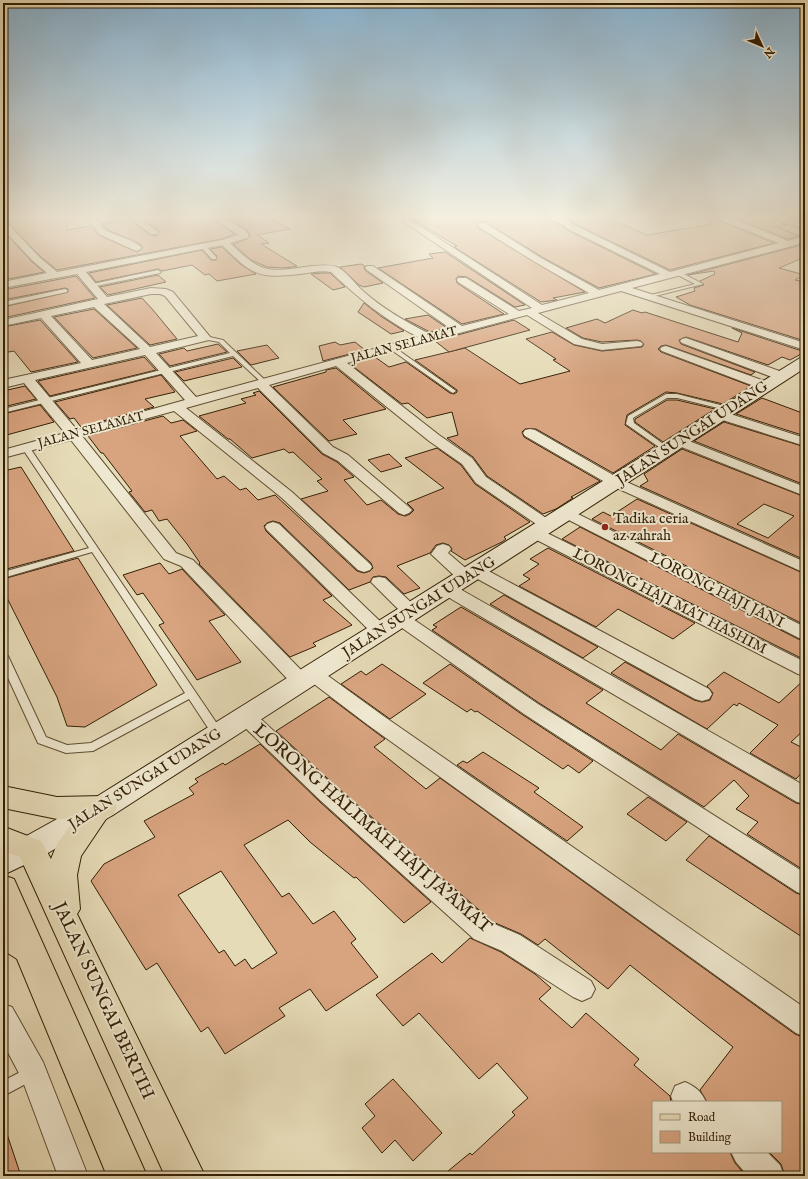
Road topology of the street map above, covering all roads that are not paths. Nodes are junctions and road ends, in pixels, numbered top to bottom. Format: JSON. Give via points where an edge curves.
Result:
{"nodes":[{"id":1,"x":50,"y":271,"type":"edge"},
{"id":2,"x":74,"y":271,"type":"edge"},
{"id":3,"x":80,"y":271,"type":"edge"},
{"id":4,"x":259,"y":271,"type":"edge"},
{"id":5,"x":292,"y":271,"type":"edge"},
{"id":6,"x":336,"y":271,"type":"edge"},
{"id":7,"x":374,"y":271,"type":"edge"},
{"id":8,"x":482,"y":271,"type":"edge"},
{"id":9,"x":558,"y":271,"type":"edge"},
{"id":10,"x":666,"y":271,"type":"edge"},
{"id":11,"x":685,"y":271,"type":"edge"},
{"id":12,"x":158,"y":272,"type":"dead end"},
{"id":13,"x":673,"y":274,"type":"junction"},
{"id":14,"x":55,"y":275,"type":"junction"},
{"id":15,"x":462,"y":280,"type":"dead end"},
{"id":16,"x":3,"y":285,"type":"edge"},
{"id":17,"x":91,"y":285,"type":"junction"},
{"id":18,"x":623,"y":288,"type":"junction"},
{"id":19,"x":65,"y":291,"type":"dead end"},
{"id":20,"x":599,"y":294,"type":"junction"},
{"id":21,"x":653,"y":298,"type":"junction"},
{"id":22,"x":101,"y":302,"type":"junction"},
{"id":23,"x":3,"y":304,"type":"edge"},
{"id":24,"x":540,"y":309,"type":"junction"},
{"id":25,"x":43,"y":314,"type":"junction"},
{"id":26,"x":524,"y":314,"type":"junction"},
{"id":27,"x":3,"y":323,"type":"edge"},
{"id":28,"x":460,"y":330,"type":"junction"},
{"id":29,"x":204,"y":338,"type":"junction"},
{"id":30,"x":428,"y":338,"type":"junction"},
{"id":31,"x":686,"y":341,"type":"dead end"},
{"id":32,"x":637,"y":344,"type":"dead end"},
{"id":33,"x":392,"y":348,"type":"junction"},
{"id":34,"x":666,"y":349,"type":"dead end"},
{"id":35,"x":148,"y":351,"type":"junction"},
{"id":36,"x":234,"y":354,"type":"junction"},
{"id":37,"x":804,"y":359,"type":"edge"},
{"id":38,"x":338,"y":362,"type":"junction"},
{"id":39,"x":89,"y":364,"type":"junction"},
{"id":40,"x":165,"y":370,"type":"junction"},
{"id":41,"x":781,"y":376,"type":"junction"},
{"id":42,"x":26,"y":378,"type":"junction"},
{"id":43,"x":4,"y":382,"type":"edge"},
{"id":44,"x":263,"y":383,"type":"junction"},
{"id":45,"x":766,"y":386,"type":"junction"},
{"id":46,"x":453,"y":391,"type":"dead end"},
{"id":47,"x":44,"y":401,"type":"junction"},
{"id":48,"x":193,"y":402,"type":"junction"},
{"id":49,"x":177,"y":407,"type":"junction"},
{"id":50,"x":3,"y":411,"type":"edge"},
{"id":51,"x":726,"y":412,"type":"junction"},
{"id":52,"x":530,"y":433,"type":"dead end"},
{"id":53,"x":74,"y":435,"type":"junction"},
{"id":54,"x":805,"y":442,"type":"edge"},
{"id":55,"x":672,"y":446,"type":"junction"},
{"id":56,"x":26,"y":448,"type":"junction"},
{"id":57,"x":3,"y":454,"type":"edge"},
{"id":58,"x":615,"y":482,"type":"junction"},
{"id":59,"x":805,"y":492,"type":"edge"},
{"id":60,"x":404,"y":510,"type":"dead end"},
{"id":61,"x":550,"y":524,"type":"junction"},
{"id":62,"x":274,"y":527,"type":"dead end"},
{"id":63,"x":443,"y":549,"type":"dead end"},
{"id":64,"x":94,"y":550,"type":"junction"},
{"id":65,"x":364,"y":568,"type":"dead end"},
{"id":66,"x":805,"y":568,"type":"edge"},
{"id":67,"x":3,"y":575,"type":"edge"},
{"id":68,"x":463,"y":579,"type":"junction"},
{"id":69,"x":379,"y":582,"type":"dead end"},
{"id":70,"x":406,"y":615,"type":"junction"},
{"id":71,"x":380,"y":631,"type":"junction"},
{"id":72,"x":805,"y":634,"type":"edge"},
{"id":73,"x":3,"y":656,"type":"edge"},
{"id":74,"x":805,"y":670,"type":"edge"},
{"id":75,"x":307,"y":678,"type":"junction"},
{"id":76,"x":191,"y":694,"type":"junction"},
{"id":77,"x":702,"y":694,"type":"dead end"},
{"id":78,"x":245,"y":716,"type":"junction"},
{"id":79,"x":218,"y":734,"type":"junction"},
{"id":80,"x":3,"y":796,"type":"edge"},
{"id":81,"x":805,"y":796,"type":"edge"},
{"id":82,"x":100,"y":808,"type":"junction"},
{"id":83,"x":9,"y":846,"type":"edge"},
{"id":84,"x":805,"y":885,"type":"edge"},
{"id":85,"x":3,"y":888,"type":"edge"},
{"id":86,"x":68,"y":927,"type":"junction"},
{"id":87,"x":16,"y":942,"type":"edge"},
{"id":88,"x":582,"y":989,"type":"dead end"},
{"id":89,"x":3,"y":1016,"type":"edge"},
{"id":90,"x":805,"y":1024,"type":"edge"},
{"id":91,"x":33,"y":1072,"type":"junction"},
{"id":92,"x":3,"y":1089,"type":"edge"},
{"id":93,"x":747,"y":1153,"type":"edge"},
{"id":94,"x":73,"y":1176,"type":"edge"},
{"id":95,"x":127,"y":1176,"type":"edge"},
{"id":96,"x":186,"y":1176,"type":"edge"},
{"id":97,"x":769,"y":1176,"type":"edge"}],
"edges":[{"from":1,"to":14,"type":"street"},
{"from":2,"to":14,"type":"street"},
{"from":3,"to":17,"type":"street"},
{"from":4,"to":5,"type":"street"},
{"from":6,"to":30,"type":"street","via":[[398,322]]},
{"from":7,"to":28,"type":"street"},
{"from":8,"to":24,"type":"street"},
{"from":9,"to":20,"type":"street"},
{"from":10,"to":13,"type":"street"},
{"from":11,"to":13,"type":"street","name":"JALAN SELAMAT"},
{"from":12,"to":17,"type":"lane"},
{"from":13,"to":18,"type":"street","name":"JALAN SELAMAT"},
{"from":13,"to":21,"type":"lane","via":[[700,284]]},
{"from":14,"to":16,"type":"street"},
{"from":15,"to":26,"type":"street"},
{"from":17,"to":22,"type":"street"},
{"from":18,"to":20,"type":"street","name":"JALAN SELAMAT"},
{"from":18,"to":21,"type":"street"},
{"from":19,"to":23,"type":"lane"},
{"from":20,"to":24,"type":"street","name":"JALAN SELAMAT"},
{"from":21,"to":37,"type":"street","via":[[732,324]]},
{"from":22,"to":25,"type":"street"},
{"from":22,"to":29,"type":"street","via":[[162,291],[169,294]]},
{"from":22,"to":35,"type":"street"},
{"from":24,"to":26,"type":"street","name":"JALAN SELAMAT"},
{"from":25,"to":27,"type":"street"},
{"from":25,"to":39,"type":"street"},
{"from":26,"to":28,"type":"street","name":"JALAN SELAMAT"},
{"from":26,"to":32,"type":"street","via":[[578,342],[602,347]]},
{"from":28,"to":30,"type":"street","name":"JALAN SELAMAT"},
{"from":29,"to":35,"type":"street"},
{"from":29,"to":36,"type":"lane","via":[[221,341]]},
{"from":30,"to":33,"type":"street","name":"JALAN SELAMAT"},
{"from":31,"to":41,"type":"street"},
{"from":33,"to":38,"type":"street","name":"JALAN SELAMAT"},
{"from":33,"to":46,"type":"lane"},
{"from":34,"to":45,"type":"street"},
{"from":35,"to":39,"type":"street"},
{"from":35,"to":40,"type":"street"},
{"from":36,"to":40,"type":"lane"},
{"from":36,"to":44,"type":"lane"},
{"from":37,"to":41,"type":"street","name":"JALAN SUNGAI UDANG"},
{"from":38,"to":44,"type":"street","name":"JALAN SELAMAT"},
{"from":38,"to":61,"type":"street","via":[[467,461],[481,480]]},
{"from":39,"to":42,"type":"street"},
{"from":40,"to":47,"type":"lane"},
{"from":40,"to":48,"type":"street"},
{"from":41,"to":45,"type":"street","name":"JALAN SUNGAI UDANG"},
{"from":42,"to":43,"type":"street"},
{"from":42,"to":47,"type":"street"},
{"from":44,"to":48,"type":"street","name":"JALAN SELAMAT"},
{"from":44,"to":60,"type":"street","via":[[328,450],[343,458]]},
{"from":45,"to":51,"type":"street","name":"JALAN SUNGAI UDANG"},
{"from":47,"to":50,"type":"lane"},
{"from":47,"to":53,"type":"street"},
{"from":48,"to":49,"type":"street","name":"JALAN SELAMAT"},
{"from":49,"to":53,"type":"street","name":"JALAN SELAMAT"},
{"from":49,"to":65,"type":"street","via":[[287,495]]},
{"from":51,"to":54,"type":"street"},
{"from":51,"to":55,"type":"street","name":"JALAN SUNGAI UDANG"},
{"from":51,"to":55,"type":"lane","via":[[677,396],[666,396],[630,417],[630,424]]},
{"from":52,"to":58,"type":"street"},
{"from":53,"to":56,"type":"street","name":"JALAN SELAMAT"},
{"from":53,"to":75,"type":"street","via":[[170,556],[187,563]]},
{"from":55,"to":58,"type":"street","name":"JALAN SUNGAI UDANG"},
{"from":55,"to":59,"type":"street","via":[[743,466]]},
{"from":56,"to":57,"type":"street","name":"JALAN SELAMAT"},
{"from":56,"to":64,"type":"lane"},
{"from":58,"to":61,"type":"street","name":"JALAN SUNGAI UDANG"},
{"from":58,"to":66,"type":"street"},
{"from":61,"to":68,"type":"street","name":"JALAN SUNGAI UDANG"},
{"from":61,"to":72,"type":"street","name":"LORONG HAJI JANI"},
{"from":61,"to":74,"type":"street","name":"LORONG HAJI MAT HASHIM"},
{"from":62,"to":71,"type":"street"},
{"from":63,"to":68,"type":"street","via":[[439,554]]},
{"from":64,"to":67,"type":"lane"},
{"from":64,"to":76,"type":"lane"},
{"from":68,"to":70,"type":"street","name":"JALAN SUNGAI UDANG"},
{"from":68,"to":77,"type":"street"},
{"from":68,"to":81,"type":"street"},
{"from":69,"to":70,"type":"street"},
{"from":70,"to":71,"type":"street","name":"JALAN SUNGAI UDANG"},
{"from":70,"to":84,"type":"street","via":[[531,709]]},
{"from":71,"to":75,"type":"street","name":"JALAN SUNGAI UDANG"},
{"from":73,"to":76,"type":"lane","via":[[42,740],[66,749],[93,747]]},
{"from":75,"to":78,"type":"street","name":"JALAN SUNGAI UDANG"},
{"from":75,"to":90,"type":"street","via":[[375,720]]},
{"from":76,"to":79,"type":"lane"},
{"from":78,"to":79,"type":"street","name":"JALAN SUNGAI UDANG"},
{"from":78,"to":88,"type":"street","name":"LORONG HALIMAH HAJI JA'AMAT","via":[[328,795],[483,931],[510,943]]},
{"from":79,"to":82,"type":"street","name":"JALAN SUNGAI UDANG"},
{"from":80,"to":82,"type":"main road","via":[[57,808]]},
{"from":82,"to":83,"type":"street","name":"JALAN SUNGAI UDANG"},
{"from":82,"to":86,"type":"main road","via":[[67,854],[62,875]]},
{"from":83,"to":86,"type":"main road","name":"JALAN SUNGAI BERTIH"},
{"from":85,"to":87,"type":"main road"},
{"from":86,"to":96,"type":"main road","name":"JALAN SUNGAI BERTIH"},
{"from":87,"to":95,"type":"main road"},
{"from":89,"to":91,"type":"street"},
{"from":91,"to":92,"type":"lane"},
{"from":91,"to":94,"type":"street"},
{"from":93,"to":97,"type":"street"}]}
